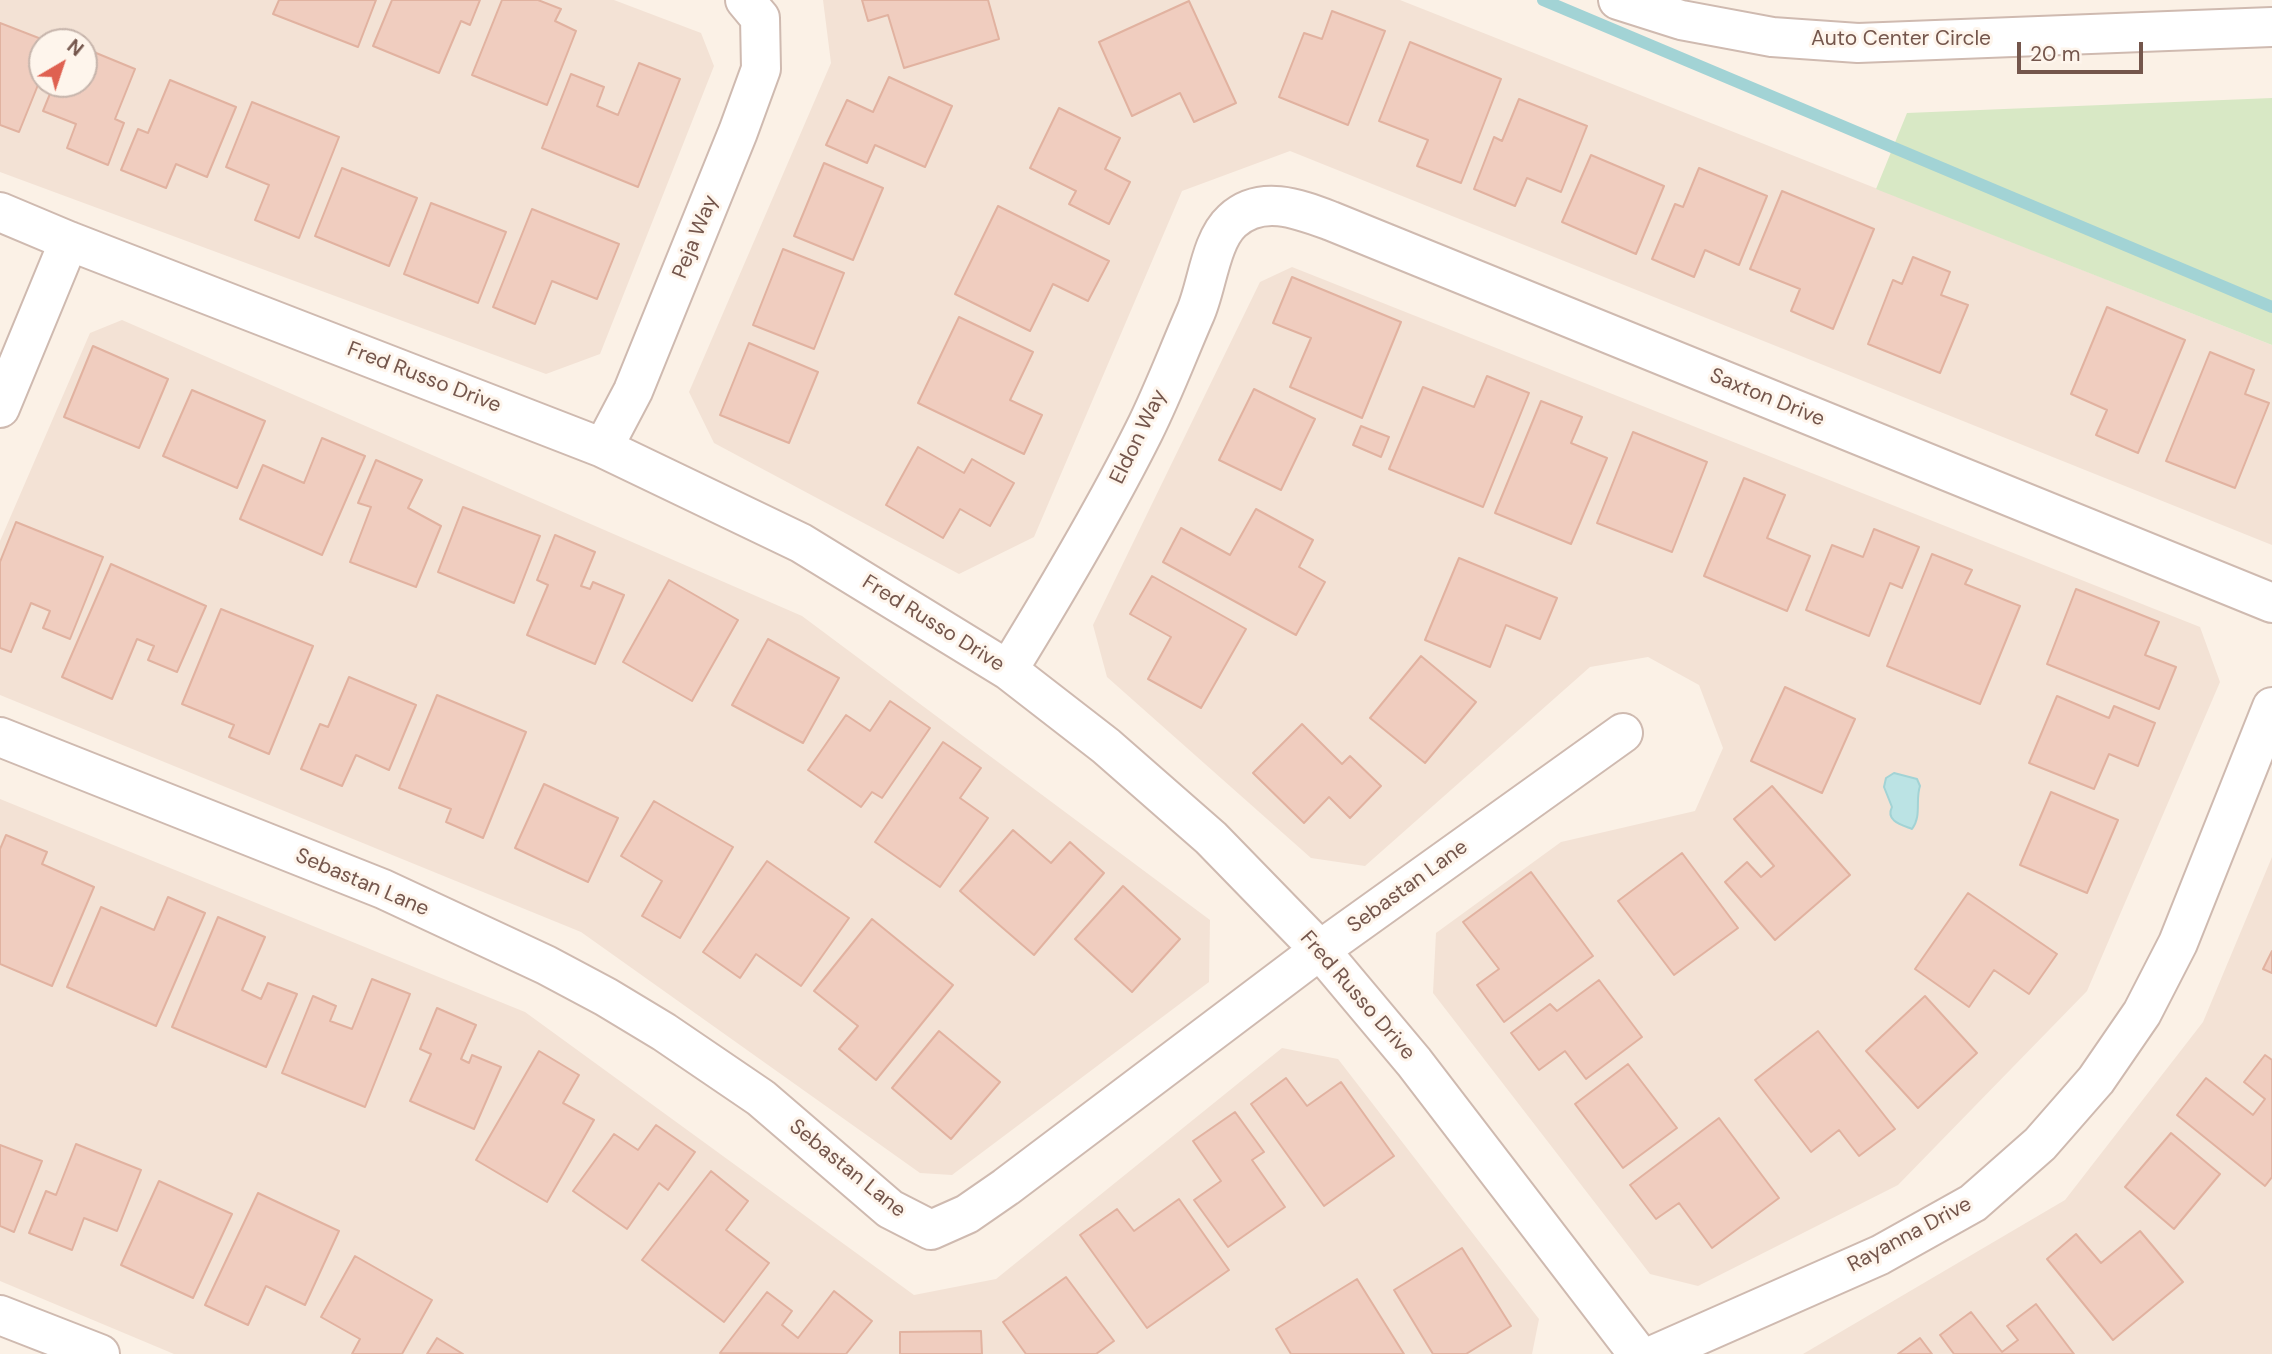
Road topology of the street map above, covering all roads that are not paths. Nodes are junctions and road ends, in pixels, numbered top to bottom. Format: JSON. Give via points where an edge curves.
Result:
{"nodes":[{"id":1,"x":1618,"y":0,"type":"edge"},
{"id":2,"x":752,"y":9,"type":"edge"},
{"id":3,"x":2272,"y":27,"type":"edge"},
{"id":4,"x":1259,"y":205,"type":"joint"},
{"id":5,"x":0,"y":212,"type":"edge"},
{"id":6,"x":69,"y":241,"type":"junction"},
{"id":7,"x":0,"y":408,"type":"edge"},
{"id":8,"x":603,"y":448,"type":"junction"},
{"id":9,"x":2272,"y":603,"type":"edge"},
{"id":10,"x":1008,"y":670,"type":"junction"},
{"id":11,"x":2272,"y":707,"type":"edge"},
{"id":12,"x":1623,"y":733,"type":"dead end"},
{"id":13,"x":0,"y":737,"type":"edge"},
{"id":14,"x":1320,"y":950,"type":"junction"},
{"id":15,"x":0,"y":1315,"type":"edge"},
{"id":16,"x":100,"y":1354,"type":"edge"},
{"id":17,"x":1638,"y":1354,"type":"edge"},
{"id":18,"x":1656,"y":1354,"type":"edge"}],
"edges":[{"from":1,"to":3,"type":"street","name":"Auto Center Circle","via":[[1681,20],[1772,37],[1858,43]]},
{"from":2,"to":8,"type":"street","name":"Peja Way","via":[[761,69],[633,391]]},
{"from":4,"to":9,"type":"street","name":"Saxton Drive","via":[[1292,207],[1331,221]]},
{"from":4,"to":10,"type":"street","name":"Eldon Way","via":[[1231,222],[1216,246],[1202,299],[1145,429],[1078,556]]},
{"from":5,"to":6,"type":"street","name":"Fred Russo Drive"},
{"from":6,"to":7,"type":"street"},
{"from":6,"to":8,"type":"street","name":"Fred Russo Drive"},
{"from":8,"to":10,"type":"street","name":"Fred Russo Drive","via":[[800,543]]},
{"from":10,"to":14,"type":"street","name":"Fred Russo Drive","via":[[1106,746],[1212,838]]},
{"from":11,"to":18,"type":"street","name":"Rayanna Drive","via":[[2178,943],[2142,1013],[2096,1080],[2040,1144],[1973,1203],[1880,1255]]},
{"from":12,"to":14,"type":"street","name":"Sebastan Lane"},
{"from":13,"to":14,"type":"street","name":"Sebastan Lane","via":[[383,889],[546,965],[664,1032],[761,1098],[890,1209],[931,1230],[967,1214],[1006,1186]]},
{"from":14,"to":17,"type":"street","name":"Fred Russo Drive","via":[[1414,1062]]},
{"from":15,"to":16,"type":"street"}]}
